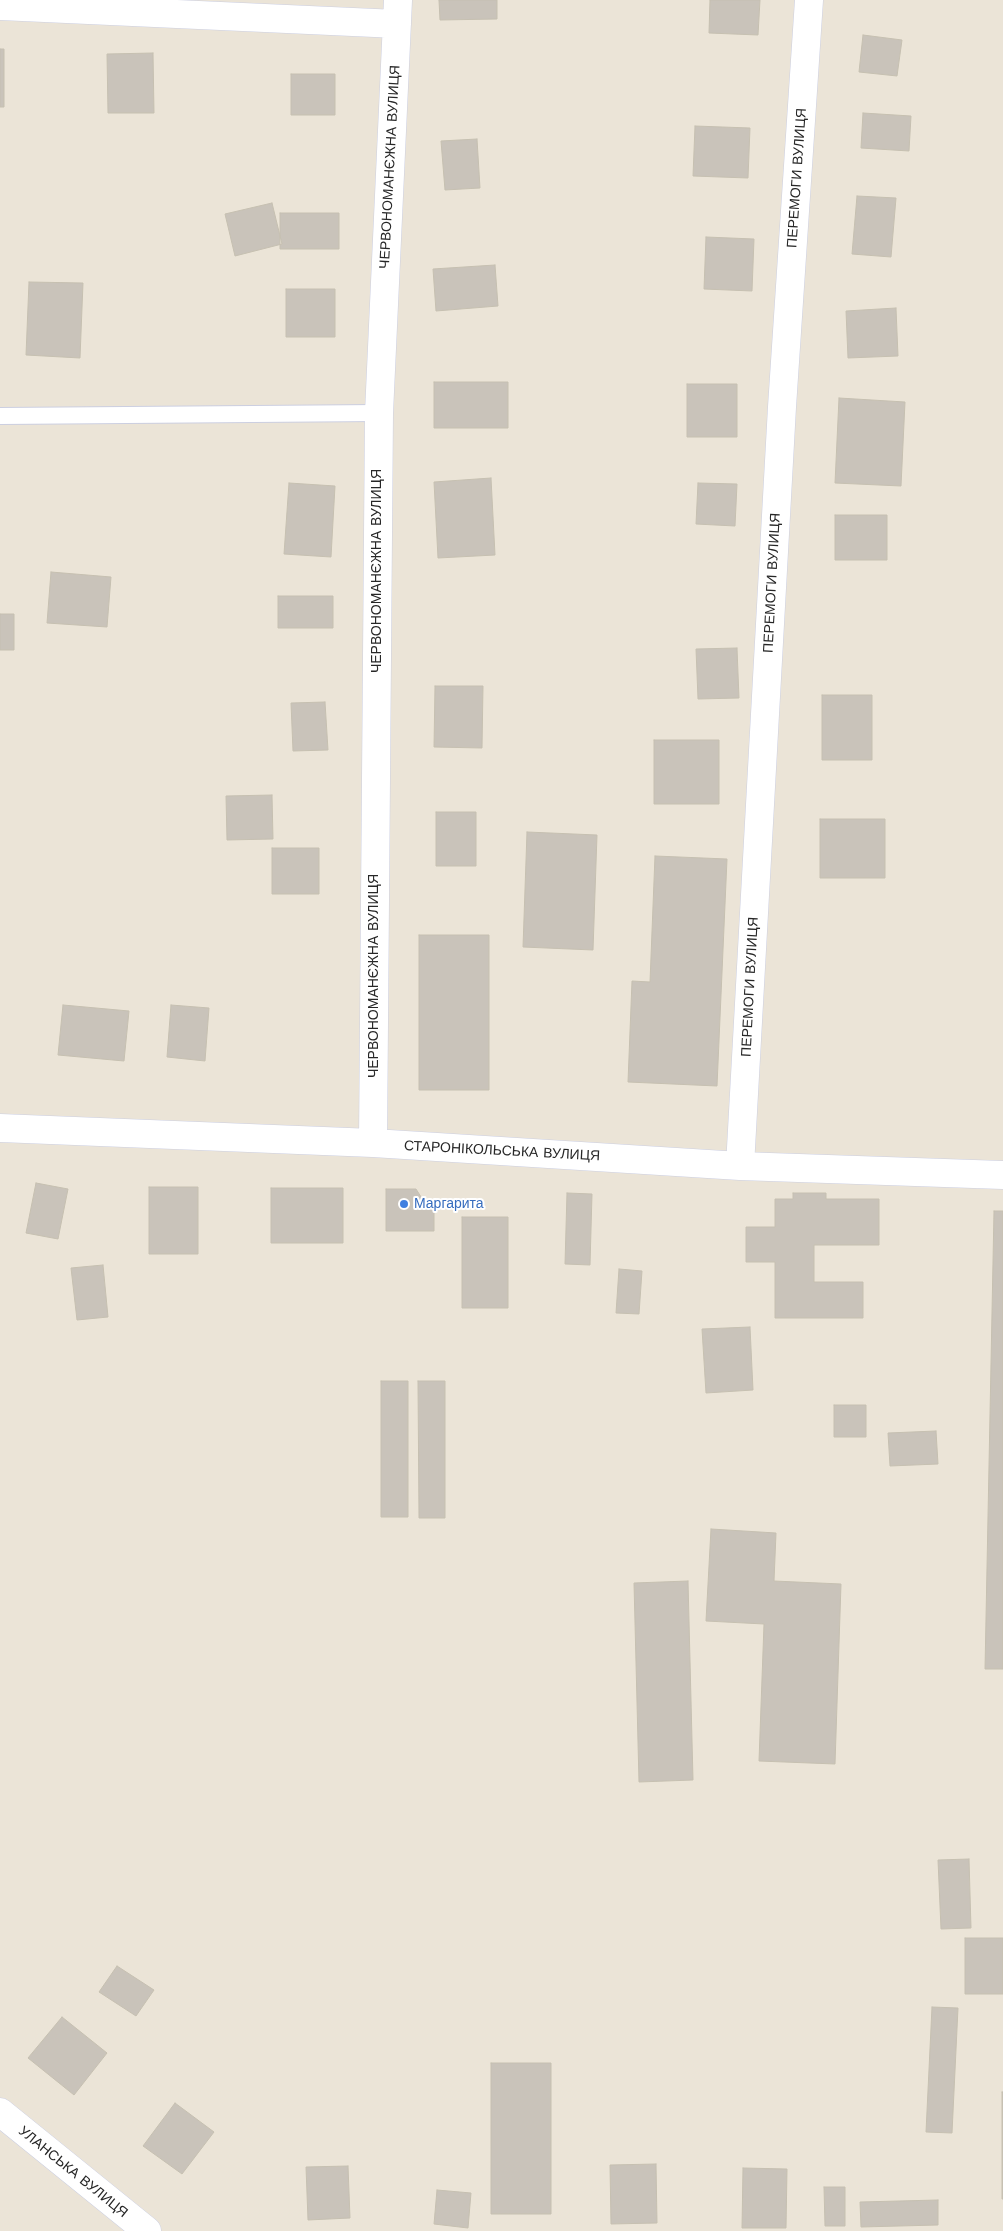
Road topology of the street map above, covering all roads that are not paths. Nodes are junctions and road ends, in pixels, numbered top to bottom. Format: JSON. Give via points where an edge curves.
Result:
{"nodes":[{"id":1,"x":809,"y":0,"type":"edge"},
{"id":2,"x":0,"y":6,"type":"edge"},
{"id":3,"x":398,"y":12,"type":"edge"},
{"id":4,"x":378,"y":413,"type":"junction"},
{"id":5,"x":0,"y":416,"type":"edge"},
{"id":6,"x":0,"y":1128,"type":"edge"},
{"id":7,"x":373,"y":1143,"type":"junction"},
{"id":8,"x":740,"y":1166,"type":"junction"},
{"id":9,"x":1003,"y":1175,"type":"edge"},
{"id":10,"x":0,"y":2112,"type":"edge"},
{"id":11,"x":147,"y":2231,"type":"edge"}],
"edges":[{"from":1,"to":8,"type":"street","name":"ПЕРЕМОГИ ВУЛИЦЯ","via":[[781,417]]},
{"from":2,"to":3,"type":"street"},
{"from":3,"to":4,"type":"street","name":"ЧЕРВОНОМАНЄЖНА ВУЛИЦЯ"},
{"from":4,"to":5,"type":"lane"},
{"from":4,"to":7,"type":"street","name":"ЧЕРВОНОМАНЄЖНА ВУЛИЦЯ"},
{"from":6,"to":7,"type":"street","name":"СТАРОНІКОЛЬСЬКА ВУЛИЦЯ"},
{"from":7,"to":8,"type":"street","name":"СТАРОНІКОЛЬСЬКА ВУЛИЦЯ"},
{"from":8,"to":9,"type":"street","name":"СТАРОНІКОЛЬСЬКА ВУЛИЦЯ"},
{"from":10,"to":11,"type":"street","name":"УЛАНСЬКА ВУЛИЦЯ"}]}
